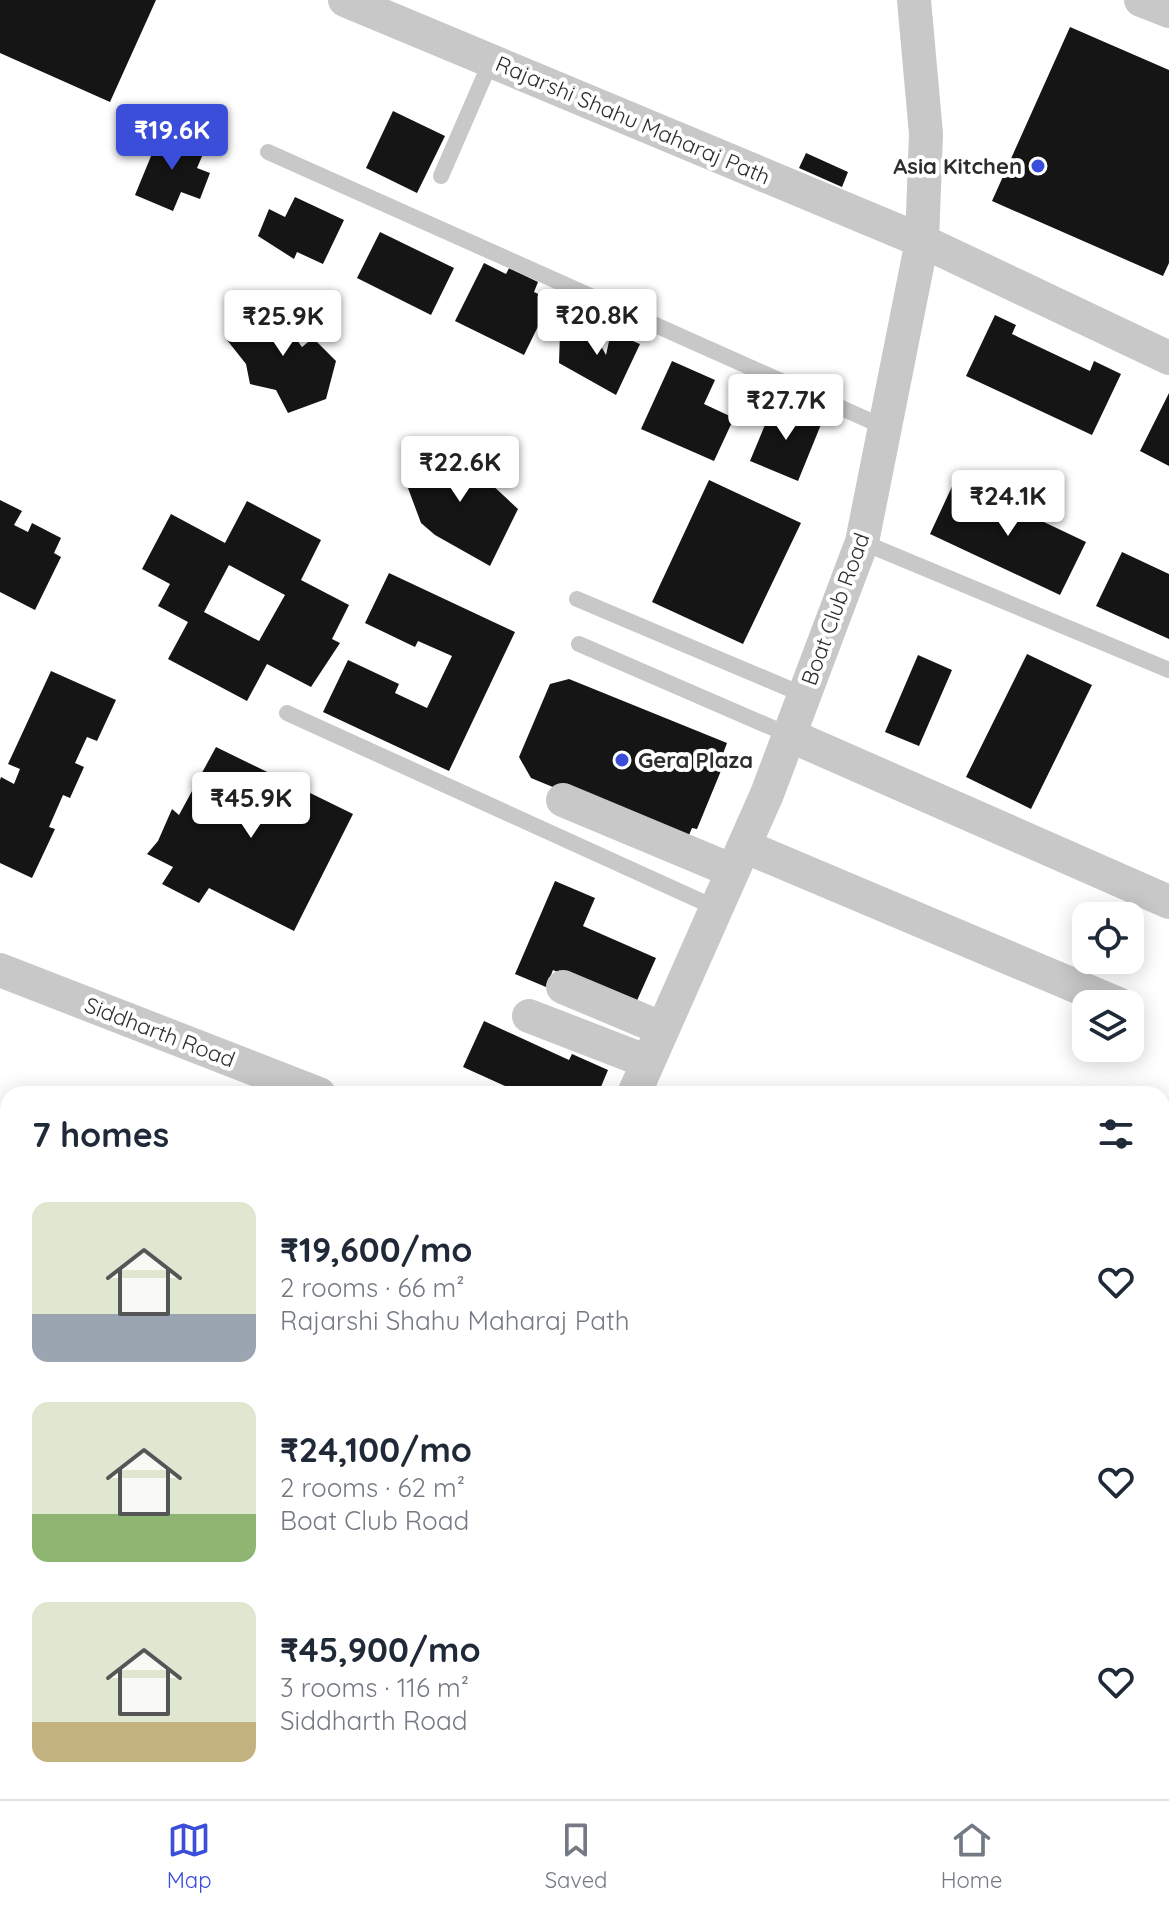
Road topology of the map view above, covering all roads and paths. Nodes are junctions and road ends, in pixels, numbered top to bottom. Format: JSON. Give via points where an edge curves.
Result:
{"nodes":[{"id":1,"x":345,"y":0,"type":"edge"},
{"id":2,"x":914,"y":0,"type":"edge"},
{"id":3,"x":1141,"y":0,"type":"edge"},
{"id":4,"x":1169,"y":11,"type":"edge"},
{"id":5,"x":491,"y":61,"type":"junction"},
{"id":6,"x":268,"y":152,"type":"dead end"},
{"id":7,"x":441,"y":176,"type":"dead end"},
{"id":8,"x":922,"y":241,"type":"junction"},
{"id":9,"x":1169,"y":358,"type":"edge"},
{"id":10,"x":884,"y":427,"type":"junction"},
{"id":11,"x":862,"y":542,"type":"junction"},
{"id":12,"x":577,"y":599,"type":"dead end"},
{"id":13,"x":579,"y":644,"type":"dead end"},
{"id":14,"x":1169,"y":670,"type":"edge"},
{"id":15,"x":804,"y":695,"type":"junction"},
{"id":16,"x":287,"y":713,"type":"dead end"},
{"id":17,"x":789,"y":735,"type":"junction"},
{"id":18,"x":563,"y":800,"type":"dead end"},
{"id":19,"x":738,"y":858,"type":"junction"},
{"id":20,"x":1169,"y":902,"type":"edge"},
{"id":21,"x":716,"y":908,"type":"junction"},
{"id":22,"x":0,"y":970,"type":"edge"},
{"id":23,"x":563,"y":987,"type":"dead end"},
{"id":24,"x":1080,"y":990,"type":"edge"},
{"id":25,"x":529,"y":1016,"type":"dead end"},
{"id":26,"x":663,"y":1029,"type":"junction"},
{"id":27,"x":648,"y":1062,"type":"junction"},
{"id":28,"x":298,"y":1086,"type":"edge"},
{"id":29,"x":638,"y":1086,"type":"edge"}],
"edges":[{"from":1,"to":5,"type":"street","name":"Rajarshi Shahu Maharaj Path"},
{"from":2,"to":8,"type":"street","name":"Boat Club Road","via":[[926,134]]},
{"from":3,"to":4,"type":"street"},
{"from":5,"to":7,"type":"lane"},
{"from":5,"to":8,"type":"street","name":"Rajarshi Shahu Maharaj Path"},
{"from":6,"to":10,"type":"lane"},
{"from":8,"to":9,"type":"street","name":"Rajarshi Shahu Maharaj Path"},
{"from":8,"to":10,"type":"street","name":"Boat Club Road"},
{"from":10,"to":11,"type":"street","name":"Boat Club Road"},
{"from":11,"to":14,"type":"lane"},
{"from":11,"to":15,"type":"street","name":"Boat Club Road"},
{"from":12,"to":15,"type":"lane"},
{"from":13,"to":17,"type":"lane"},
{"from":15,"to":17,"type":"street","name":"Boat Club Road"},
{"from":16,"to":21,"type":"lane"},
{"from":17,"to":19,"type":"street","name":"Boat Club Road"},
{"from":17,"to":20,"type":"street"},
{"from":18,"to":19,"type":"street"},
{"from":19,"to":21,"type":"street","name":"Boat Club Road"},
{"from":19,"to":24,"type":"street"},
{"from":21,"to":26,"type":"street","name":"Boat Club Road"},
{"from":22,"to":28,"type":"street","name":"Siddharth Road"},
{"from":23,"to":26,"type":"street"},
{"from":25,"to":27,"type":"street"},
{"from":26,"to":27,"type":"street","name":"Boat Club Road"},
{"from":27,"to":29,"type":"street","name":"Boat Club Road"}]}
